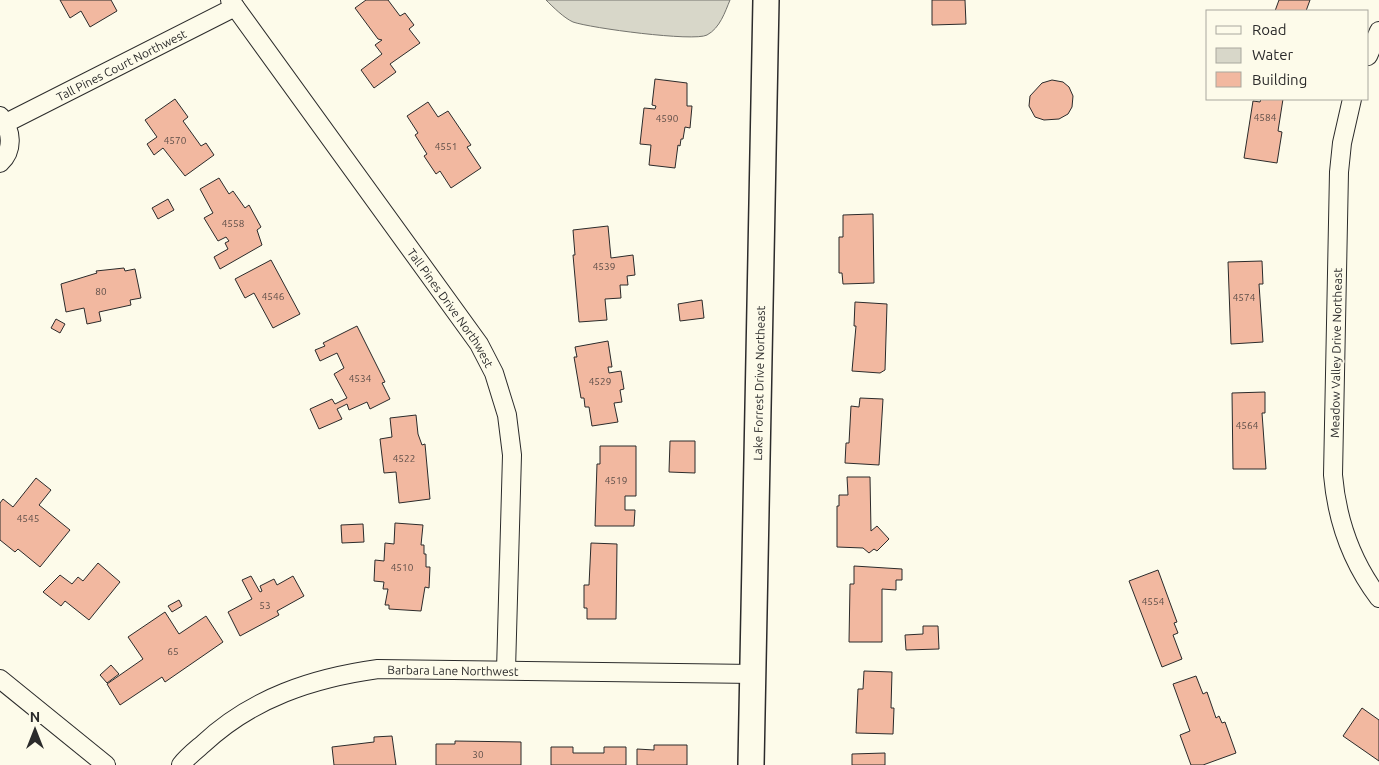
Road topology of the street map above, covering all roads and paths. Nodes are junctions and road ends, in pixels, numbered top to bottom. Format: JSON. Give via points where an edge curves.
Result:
{"nodes":[{"id":1,"x":766,"y":0,"type":"edge"},
{"id":2,"x":232,"y":4,"type":"edge"},
{"id":3,"x":1379,"y":31,"type":"edge"},
{"id":4,"x":1369,"y":54,"type":"edge"},
{"id":5,"x":1352,"y":100,"type":"edge"},
{"id":6,"x":3,"y":120,"type":"edge"},
{"id":7,"x":0,"y":163,"type":"edge"},
{"id":8,"x":1379,"y":598,"type":"edge"},
{"id":9,"x":506,"y":670,"type":"junction"},
{"id":10,"x":754,"y":674,"type":"junction"},
{"id":11,"x":0,"y":679,"type":"edge"},
{"id":12,"x":106,"y":765,"type":"edge"},
{"id":13,"x":181,"y":765,"type":"edge"},
{"id":14,"x":751,"y":765,"type":"edge"}],
"edges":[{"from":1,"to":10,"type":"street","name":"Lake Forrest Drive Northeast"},
{"from":2,"to":6,"type":"street","name":"Tall Pines Court Northwest"},
{"from":2,"to":9,"type":"street","name":"Tall Pines Drive Northwest","via":[[479,344],[494,373],[507,415],[512,454]]},
{"from":3,"to":4,"type":"street"},
{"from":5,"to":8,"type":"street","name":"Meadow Valley Drive Northeast","via":[[1339,172],[1333,475],[1340,524],[1358,568]]},
{"from":6,"to":7,"type":"street","name":"Tall Pines Court Northwest","via":[[10,135],[10,146]]},
{"from":9,"to":10,"type":"street","name":"Barbara Lane Northwest"},
{"from":9,"to":13,"type":"street","name":"Barbara Lane Northwest","via":[[378,669],[337,674],[298,686],[256,705],[217,731]]},
{"from":10,"to":14,"type":"street","name":"Lake Forrest Drive Northeast"},
{"from":11,"to":12,"type":"street"}]}
